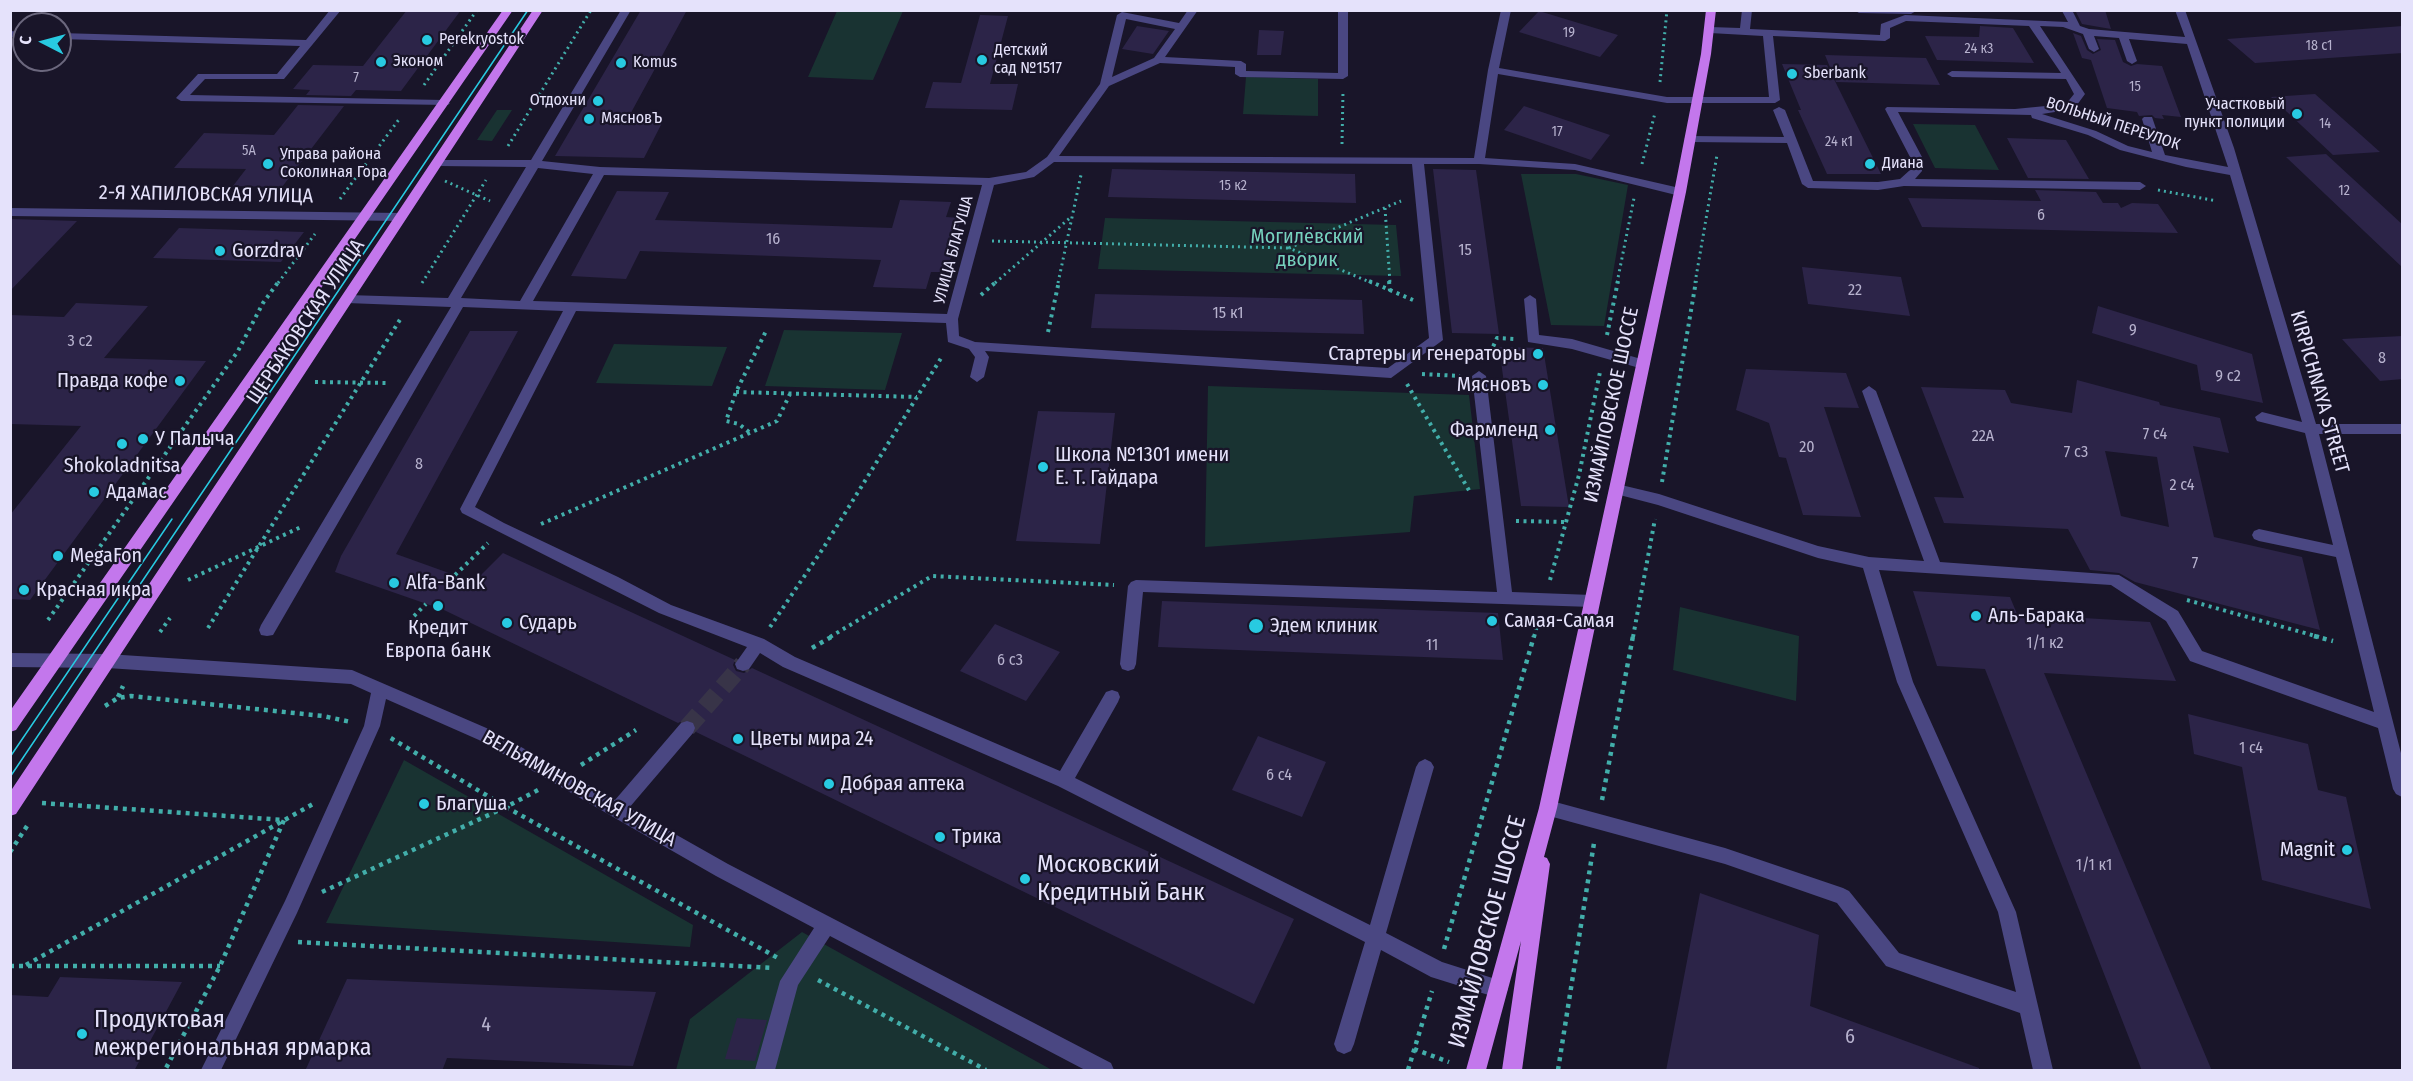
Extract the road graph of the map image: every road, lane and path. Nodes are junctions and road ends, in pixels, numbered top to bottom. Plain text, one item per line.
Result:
1 (336, 10) edge
2 (508, 10) edge
3 (538, 10) edge
4 (626, 10) edge
5 (1193, 10) edge
6 (1343, 10) edge
7 (1506, 10) edge
8 (1667, 10) edge
9 (1711, 10) edge
10 (1747, 10) edge
11 (1858, 10) edge
12 (1951, 10) edge
13 (2180, 10) edge
14 (2067, 11) edge
15 (2033, 24) junction
16 (1182, 27) junction
17 (2076, 28) junction
18 (1710, 30) junction
19 (1745, 32) junction
20 (2088, 32) junction
21 (1767, 34) junction
22 (2123, 35) junction
23 (72, 36) edge
24 (2192, 41) junction
25 (309, 43) junction
26 (2094, 49) dead end
27 (1158, 60) junction
28 (2132, 61) dead end
29 (1493, 70) junction
30 (1952, 75) dead end
31 (1344, 76) junction
32 (2069, 76) junction
33 (1105, 84) junction
34 (1659, 98) junction
35 (1698, 99) junction
36 (444, 103) junction
37 (1779, 110) dead end
38 (2015, 112) junction
39 (2148, 119) dead end
40 (1690, 139) junction
41 (1719, 139) junction
42 (1791, 140) junction
43 (2160, 158) junction
44 (1051, 159) junction
45 (1084, 159) junction
46 (1342, 161) junction
47 (1479, 161) junction
48 (438, 162) junction
49 (1418, 162) junction
50 (534, 164) junction
51 (600, 171) junction
52 (2235, 172) junction
53 (438, 181) dead end
54 (989, 182) junction
55 (1638, 182) junction
56 (1904, 182) junction
57 (2140, 186) joint
58 (1680, 192) junction
59 (1420, 193) junction
60 (2217, 201) dead end
61 (1385, 208) junction
62 (507, 209) junction
63 (10, 212) edge
64 (364, 216) junction
65 (401, 217) junction
66 (1071, 217) junction
67 (316, 232) dead end
68 (973, 241) junction
69 (1044, 241) junction
70 (1066, 242) junction
71 (1289, 248) junction
72 (1390, 291) junction
73 (347, 299) junction
74 (1530, 299) dead end
75 (456, 302) junction
76 (525, 304) junction
77 (572, 307) junction
78 (1433, 308) junction
79 (774, 314) junction
80 (952, 319) junction
81 (953, 339) junction
82 (1533, 339) junction
83 (974, 346) junction
84 (1044, 350) junction
85 (1604, 353) junction
86 (1643, 364) junction
87 (1395, 373) junction
88 (1479, 376) junction
89 (977, 377) dead end
90 (314, 381) dead end
91 (411, 384) junction
92 (1869, 391) dead end
93 (736, 392) junction
94 (790, 394) junction
95 (917, 397) junction
96 (2262, 417) dead end
97 (2311, 429) junction
98 (2403, 429) edge
99 (749, 432) junction
100 (1617, 489) junction
101 (1471, 494) dead end
102 (1659, 500) junction
103 (338, 509) junction
104 (1498, 521) junction
105 (1566, 522) junction
106 (2259, 535) dead end
107 (516, 536) junction
108 (488, 542) dead end
109 (2344, 553) junction
110 (1869, 563) junction
111 (1934, 567) junction
112 (455, 575) dead end
113 (184, 582) dead end
114 (1136, 586) junction
115 (1505, 598) junction
116 (2180, 598) dead end
117 (1544, 600) junction
118 (1592, 601) junction
119 (426, 603) dead end
120 (414, 616) dead end
121 (48, 620) dead end
122 (158, 621) dead end
123 (267, 630) dead end
124 (160, 632) dead end
125 (2333, 640) dead end
126 (758, 644) junction
127 (10, 660) edge
128 (56, 661) junction
129 (107, 661) junction
130 (789, 662) junction
131 (743, 664) tunnel mouth
132 (1128, 664) dead end
133 (123, 686) dead end
134 (380, 688) junction
135 (1112, 697) dead end
136 (118, 698) dead end
137 (2385, 723) junction
138 (10, 725) edge
139 (687, 728) tunnel mouth
140 (636, 730) dead end
141 (1425, 767) dead end
142 (561, 778) junction
143 (1064, 781) junction
144 (344, 786) junction
145 (2403, 789) edge
146 (42, 803) dead end
147 (1548, 807) junction
148 (10, 808) edge
149 (617, 810) junction
150 (284, 820) junction
151 (1598, 821) junction
152 (826, 925) junction
153 (1375, 938) junction
154 (275, 940) junction
155 (26, 965) junction
156 (10, 966) edge
157 (220, 966) junction
158 (798, 969) junction
159 (1438, 970) junction
160 (1498, 989) junction
161 (2028, 1005) junction
162 (1344, 1044) dead end
163 (1414, 1049) junction
164 (1449, 1062) dead end
165 (165, 1071) edge
166 (212, 1071) edge
167 (765, 1071) edge
168 (986, 1071) edge
169 (1104, 1071) edge
170 (1407, 1071) edge
171 (1476, 1071) edge
172 (1512, 1071) edge
173 (1558, 1071) edge
174 (2043, 1071) edge

1 - 25 street
2 - 36 main road, ЩЕРБАКОВСКАЯ УЛИЦА
3 - 48 main road, ЩЕРБАКОВСКАЯ УЛИЦА
4 - 50 street
5 - 16 street, УЛИЦА БЛАГУША
6 - 31 street
7 - 29 street
8 - 34 path
9 - 18 main road, ИЗМАЙЛОВСКОЕ ШОССЕ
10 - 19 street
11 - 12 street
13 - 24 street, KIRPICHNAYA STREET
14 - 17 street
15 - 17 street
15 - 21 street
15 - 32 street
16 - 27 street, УЛИЦА БЛАГУША
16 - 33 street
17 - 20 street
18 - 19 street
18 - 35 main road, ИЗМАЙЛОВСКОЕ ШОССЕ
19 - 21 street
20 - 22 street
20 - 26 street
21 - 35 street
22 - 24 street
22 - 28 street
23 - 25 street
24 - 52 street, KIRPICHNAYA STREET
25 - 36 street
27 - 31 street
27 - 33 street, УЛИЦА БЛАГУША
29 - 34 street
29 - 47 street
30 - 32 street
31 - 46 path
32 - 38 street
33 - 44 street, УЛИЦА БЛАГУША
34 - 35 street
34 - 55 path
35 - 40 main road, ИЗМАЙЛОВСКОЕ ШОССЕ
36 - 64 main road, ЩЕРБАКОВСКАЯ УЛИЦА
37 - 42 street
38 - 43 street, ВОЛЬНЫЙ ПЕРЕУЛОК
38 - 56 street
39 - 43 street
40 - 41 street
40 - 58 main road, ИЗМАЙЛОВСКОЕ ШОССЕ
41 - 42 street
41 - 102 path
42 - 56 street
43 - 52 street, ВОЛЬНЫЙ ПЕРЕУЛОК
44 - 45 street
44 - 54 street, УЛИЦА БЛАГУША
45 - 46 street
45 - 66 path
46 - 49 street
47 - 49 street
47 - 55 street
48 - 50 street
48 - 65 main road, ЩЕРБАКОВСКАЯ УЛИЦА
49 - 59 street
50 - 51 street
50 - 62 street
51 - 54 street
51 - 76 street
52 - 97 street, KIRPICHNAYA STREET
53 - 62 path
54 - 68 street, УЛИЦА БЛАГУША
55 - 58 street
55 - 85 path
56 - 57 street
57 - 60 path
58 - 86 main road, ИЗМАЙЛОВСКОЕ ШОССЕ
59 - 61 path
59 - 78 street
61 - 71 path
61 - 72 path
62 - 75 street
63 - 64 street, 2-Я ХАПИЛОВСКАЯ УЛИЦА
64 - 65 street, 2-Я ХАПИЛОВСКАЯ УЛИЦА
64 - 128 main road, ЩЕРБАКОВСКАЯ УЛИЦА
65 - 73 main road, ЩЕРБАКОВСКАЯ УЛИЦА
66 - 69 path
66 - 70 path
67 - 121 path
68 - 69 path
68 - 80 street, УЛИЦА БЛАГУША
69 - 70 path
69 - 80 path
70 - 71 path
70 - 84 path
71 - 72 path
72 - 78 path
73 - 75 street
73 - 129 main road, ЩЕРБАКОВСКАЯ УЛИЦА
74 - 82 street
75 - 76 street
75 - 91 street
76 - 77 street
77 - 79 street
77 - 107 street
78 - 87 street
79 - 80 street
79 - 93 path
80 - 81 street, УЛИЦА БЛАГУША
81 - 83 street
81 - 95 path
82 - 85 street
82 - 88 path
83 - 84 street
83 - 89 street
84 - 87 street
85 - 86 street
85 - 105 path
86 - 100 main road, ИЗМАЙЛОВСКОЕ ШОССЕ
87 - 88 path
87 - 101 path
88 - 104 street
90 - 91 path
91 - 103 street
92 - 111 street
93 - 94 path
93 - 99 path
94 - 95 path
94 - 99 path
95 - 126 path
96 - 97 street
97 - 98 street
97 - 109 street, KIRPICHNAYA STREET
99 - 107 path
100 - 102 street
100 - 118 main road, ИЗМАЙЛОВСКОЕ ШОССЕ
102 - 110 street
102 - 151 path
103 - 113 path
103 - 123 street
104 - 105 path
104 - 115 street
105 - 117 path
106 - 109 street
107 - 126 street
108 - 112 path
109 - 137 street, KIRPICHNAYA STREET
110 - 111 street
110 - 161 street
111 - 137 street
114 - 115 street
114 - 130 path
114 - 132 street
115 - 117 street
116 - 125 path
117 - 118 street
117 - 159 path
118 - 147 main road, ИЗМАЙЛОВСКОЕ ШОССЕ
119 - 120 path
122 - 124 path
126 - 130 street
126 - 131 street
127 - 128 street, ВЕЛЬЯМИНОВСКАЯ УЛИЦА
128 - 129 street, ВЕЛЬЯМИНОВСКАЯ УЛИЦА
128 - 138 main road, ЩЕРБАКОВСКАЯ УЛИЦА
129 - 134 street, ВЕЛЬЯМИНОВСКАЯ УЛИЦА
129 - 148 main road, ЩЕРБАКОВСКАЯ УЛИЦА
130 - 143 street
133 - 136 path
134 - 142 street, ВЕЛЬЯМИНОВСКАЯ УЛИЦА
134 - 144 street
135 - 143 street
137 - 145 street, KIRPICHNAYA STREET
139 - 149 street
140 - 142 path
141 - 153 street
142 - 149 street, ВЕЛЬЯМИНОВСКАЯ УЛИЦА
142 - 158 path
143 - 153 street
144 - 150 path
144 - 154 street
146 - 150 path
147 - 151 street
147 - 160 main road, ИЗМАЙЛОВСКОЕ ШОССЕ
147 - 172 main road, ИЗМАЙЛОВСКОЕ ШОССЕ
149 - 152 street, ВЕЛЬЯМИНОВСКАЯ УЛИЦА
150 - 155 path
150 - 157 path
151 - 161 street
151 - 173 path
152 - 158 street
152 - 169 street, ВЕЛЬЯМИНОВСКАЯ УЛИЦА
153 - 159 street
153 - 162 street
154 - 158 path
154 - 166 street
155 - 156 path
155 - 157 path
157 - 165 path
158 - 167 street
158 - 168 path
159 - 160 street
159 - 163 path
160 - 171 main road, ИЗМАЙЛОВСКОЕ ШОССЕ
161 - 174 street
163 - 164 path
163 - 170 path

